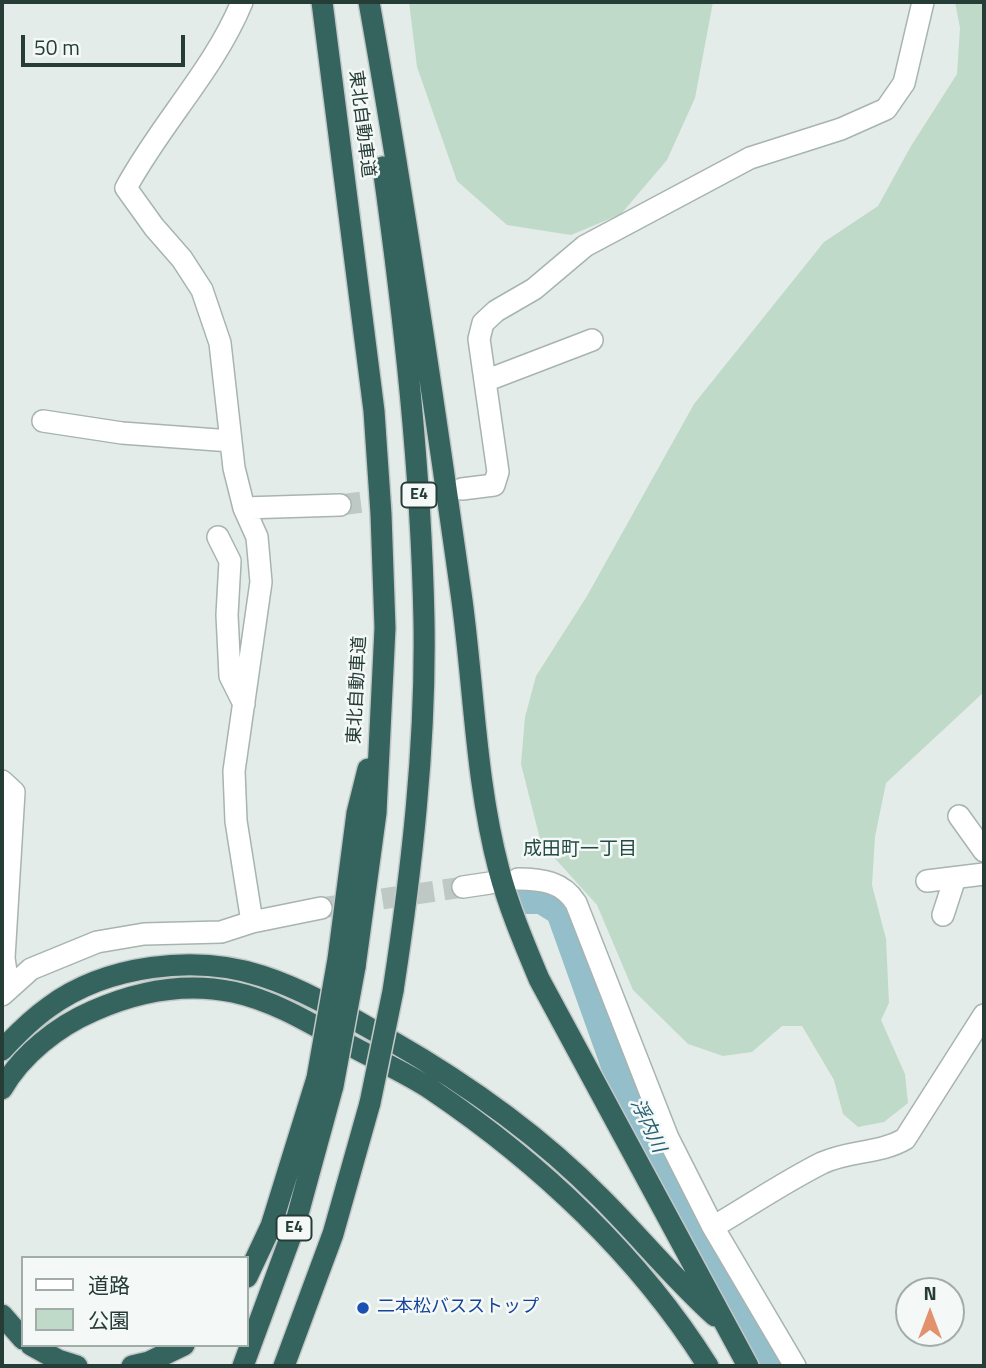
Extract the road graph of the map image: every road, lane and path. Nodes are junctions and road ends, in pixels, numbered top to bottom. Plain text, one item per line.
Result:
1 (242, 2) edge
2 (322, 2) edge
3 (362, 2) edge
4 (369, 2) edge
5 (923, 2) edge
6 (592, 340) dead end
7 (485, 381) junction
8 (43, 421) dead end
9 (231, 441) junction
10 (462, 489) tunnel mouth
11 (340, 505) tunnel mouth
12 (244, 508) junction
13 (218, 537) dead end
14 (244, 704) junction
15 (2, 781) edge
16 (959, 816) dead end
17 (984, 851) edge
18 (984, 874) edge
19 (955, 878) junction
20 (518, 879) dead end
21 (927, 881) dead end
22 (490, 883) dead end
23 (463, 887) tunnel mouth
24 (321, 908) tunnel mouth
25 (943, 915) dead end
26 (252, 922) junction
27 (8, 988) edge
28 (984, 1015) edge
29 (2, 1050) edge
30 (325, 1082) junction
31 (2, 1089) edge
32 (713, 1227) junction
33 (248, 1275) edge
34 (2, 1315) edge
35 (723, 1323) junction
36 (21, 1337) edge
37 (35, 1347) edge
38 (180, 1347) edge
39 (77, 1366) edge
40 (131, 1366) edge
41 (243, 1366) edge
42 (284, 1366) edge
43 (708, 1366) edge
44 (748, 1366) edge
45 (795, 1366) edge

1 - 9 street
2 - 30 highway, 東北自動車道 / E4, bridge
3 - 42 highway, 東北自動車道 / E4, bridge
4 - 35 highway
5 - 7 street
6 - 7 street
7 - 10 street
8 - 9 street
9 - 12 street
11 - 12 street
12 - 14 street
13 - 14 street
14 - 26 street
15 - 27 street
16 - 17 street
18 - 19 street
19 - 21 street
19 - 25 street
20 - 32 street
22 - 23 street
24 - 26 street
26 - 27 street
28 - 32 street
29 - 35 highway
30 - 33 highway
30 - 41 highway, 東北自動車道 / E4
31 - 43 highway
32 - 45 street
34 - 36 highway
35 - 44 highway
37 - 39 highway
38 - 40 highway

